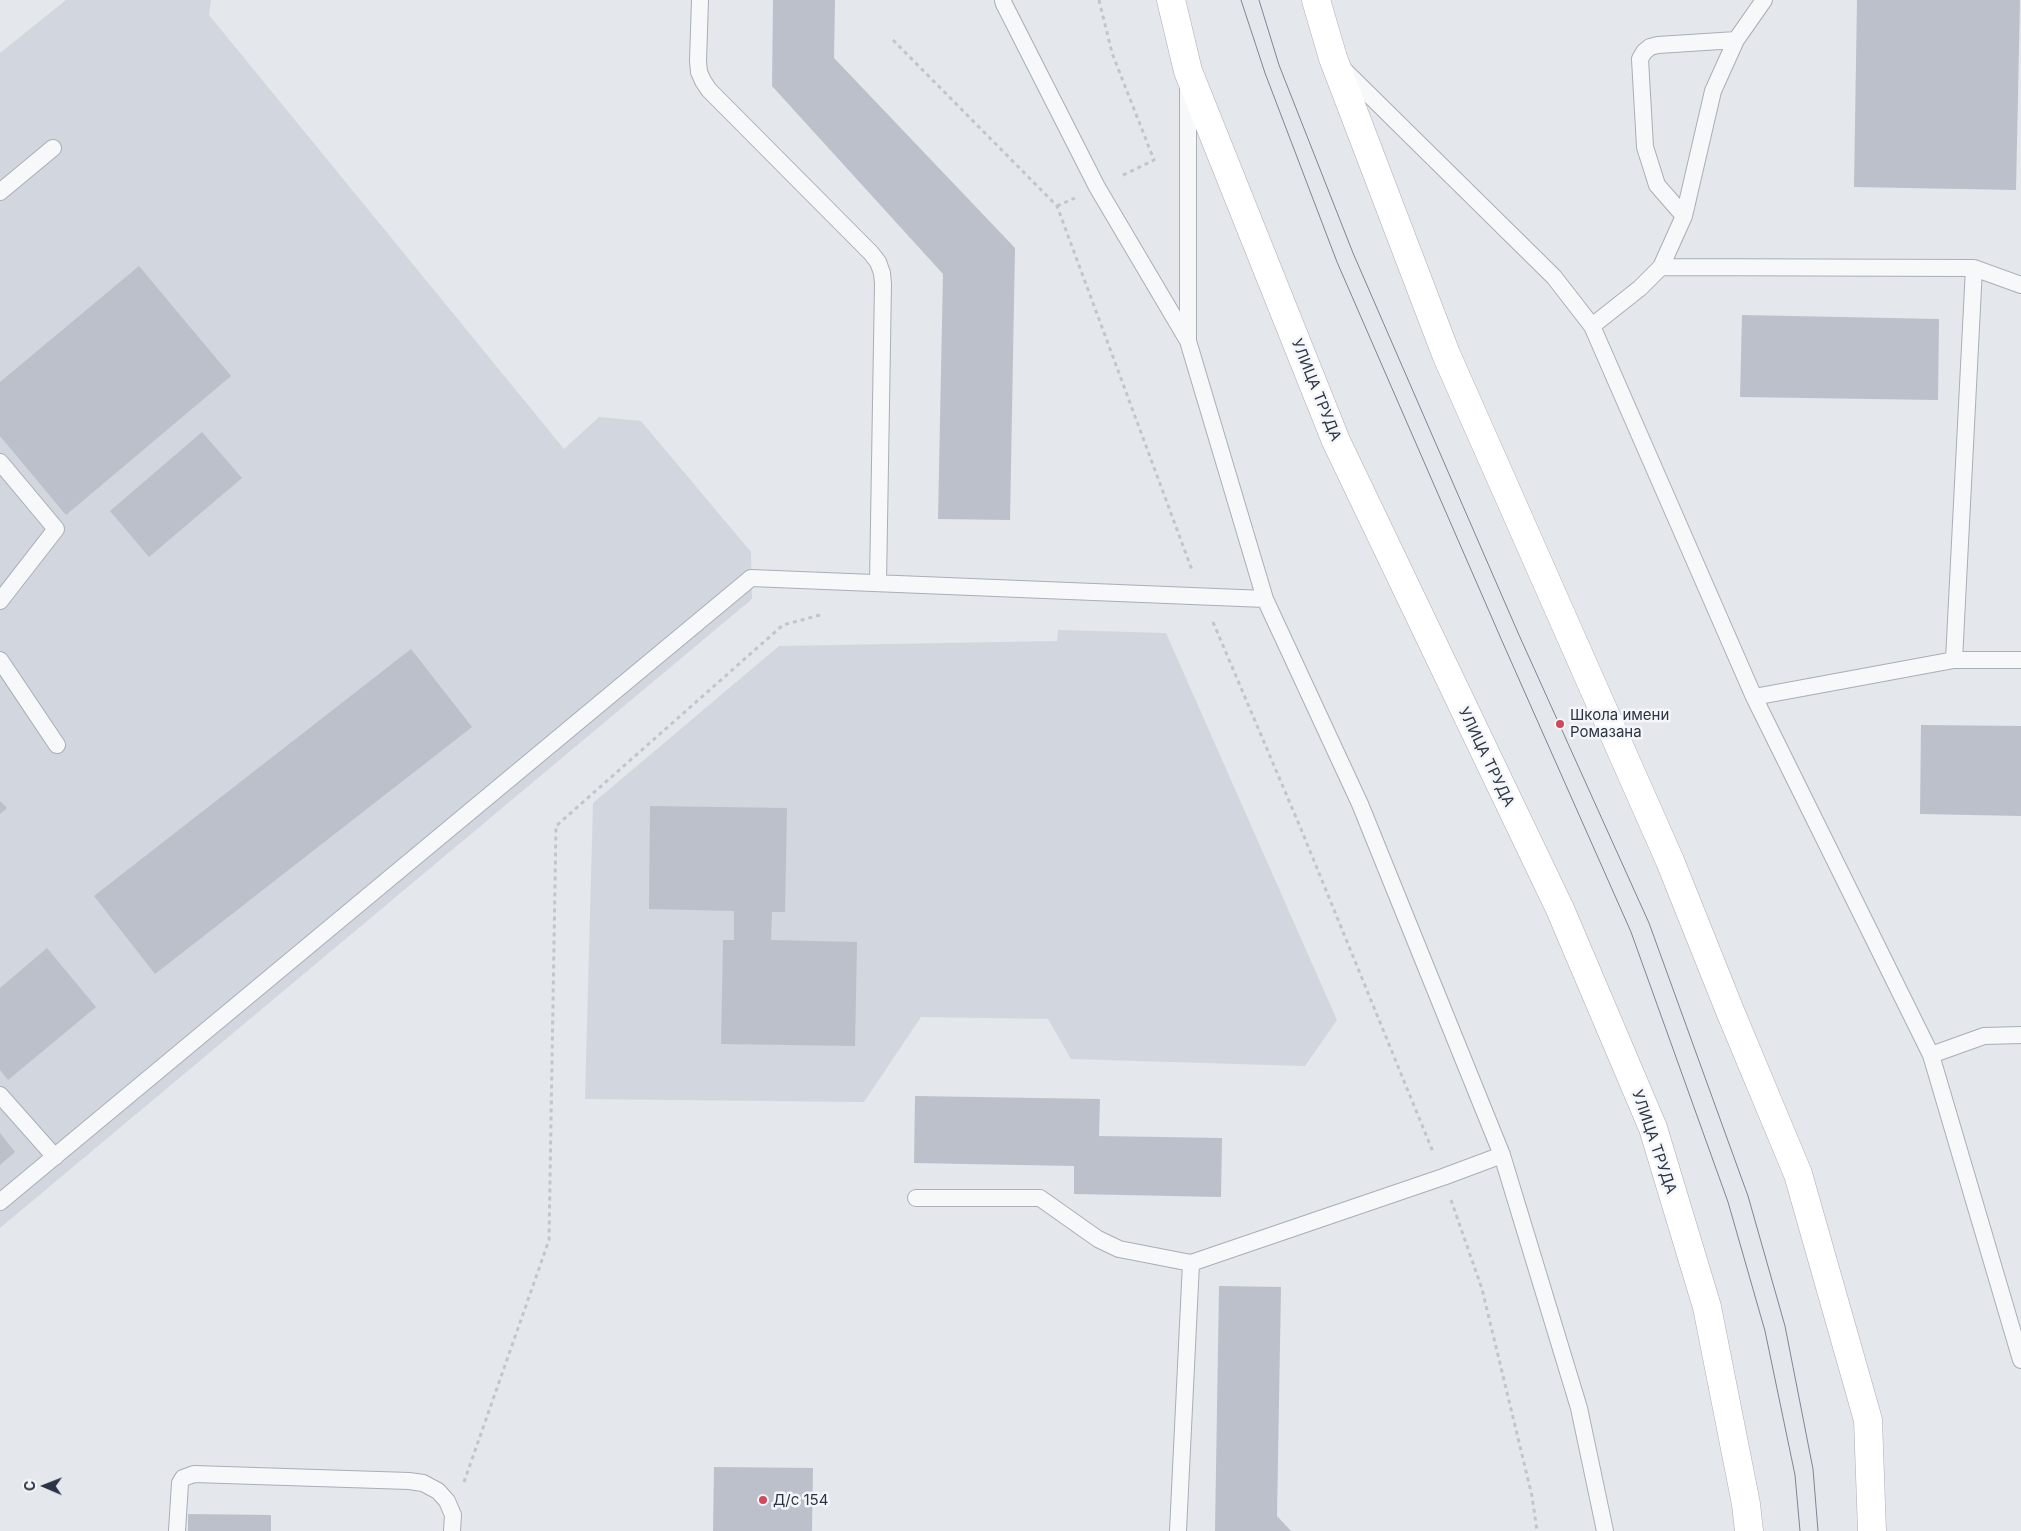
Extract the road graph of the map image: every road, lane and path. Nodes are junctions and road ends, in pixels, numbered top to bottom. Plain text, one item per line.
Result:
1 (700, 0) edge
2 (1004, 0) edge
3 (1099, 0) edge
4 (1171, 0) edge
5 (1316, 0) edge
6 (1764, 0) edge
7 (893, 40) dead end
8 (1736, 40) junction
9 (1333, 58) junction
10 (1188, 71) junction
11 (53, 148) dead end
12 (1097, 187) junction
13 (0, 192) edge
14 (1057, 206) junction
15 (1684, 216) junction
16 (1661, 267) junction
17 (1974, 268) junction
18 (2021, 285) edge
19 (1592, 326) junction
20 (1188, 341) junction
21 (0, 462) edge
22 (878, 583) junction
23 (1202, 597) junction
24 (1265, 599) junction
25 (0, 602) edge
26 (820, 615) dead end
27 (0, 660) edge
28 (1954, 660) junction
29 (2021, 660) edge
30 (1754, 697) junction
31 (57, 745) dead end
32 (2021, 1035) edge
33 (1931, 1055) junction
34 (0, 1096) edge
35 (1502, 1155) junction
36 (55, 1157) junction
37 (1443, 1177) junction
38 (916, 1198) dead end
39 (0, 1202) edge
40 (1191, 1263) junction
41 (2021, 1360) edge
42 (453, 1523) edge
43 (177, 1531) edge
44 (1178, 1531) edge
45 (1537, 1531) edge
46 (1606, 1531) edge
47 (1749, 1531) edge
48 (1872, 1531) edge

1 - 22 lane
2 - 12 lane
3 - 12 path
4 - 10 main road, УЛИЦА ТРУДА
5 - 9 main road
6 - 8 lane
7 - 14 path
8 - 15 lane
8 - 15 lane
9 - 19 lane
9 - 48 main road
10 - 20 lane
10 - 47 main road, УЛИЦА ТРУДА
11 - 13 lane
12 - 14 path
12 - 20 lane
14 - 23 path
15 - 16 lane
16 - 17 lane
16 - 19 lane
17 - 18 lane
17 - 28 lane
19 - 30 lane
20 - 24 lane
21 - 25 lane
22 - 23 lane
22 - 36 lane
23 - 24 lane
23 - 37 path
24 - 35 lane
26 - 42 path
27 - 31 lane
28 - 29 lane
28 - 30 lane
30 - 33 lane
32 - 33 lane
33 - 41 lane
34 - 36 lane
35 - 37 lane
35 - 46 lane
36 - 39 lane
37 - 40 lane
37 - 45 path
38 - 40 lane
40 - 44 lane
42 - 43 lane

